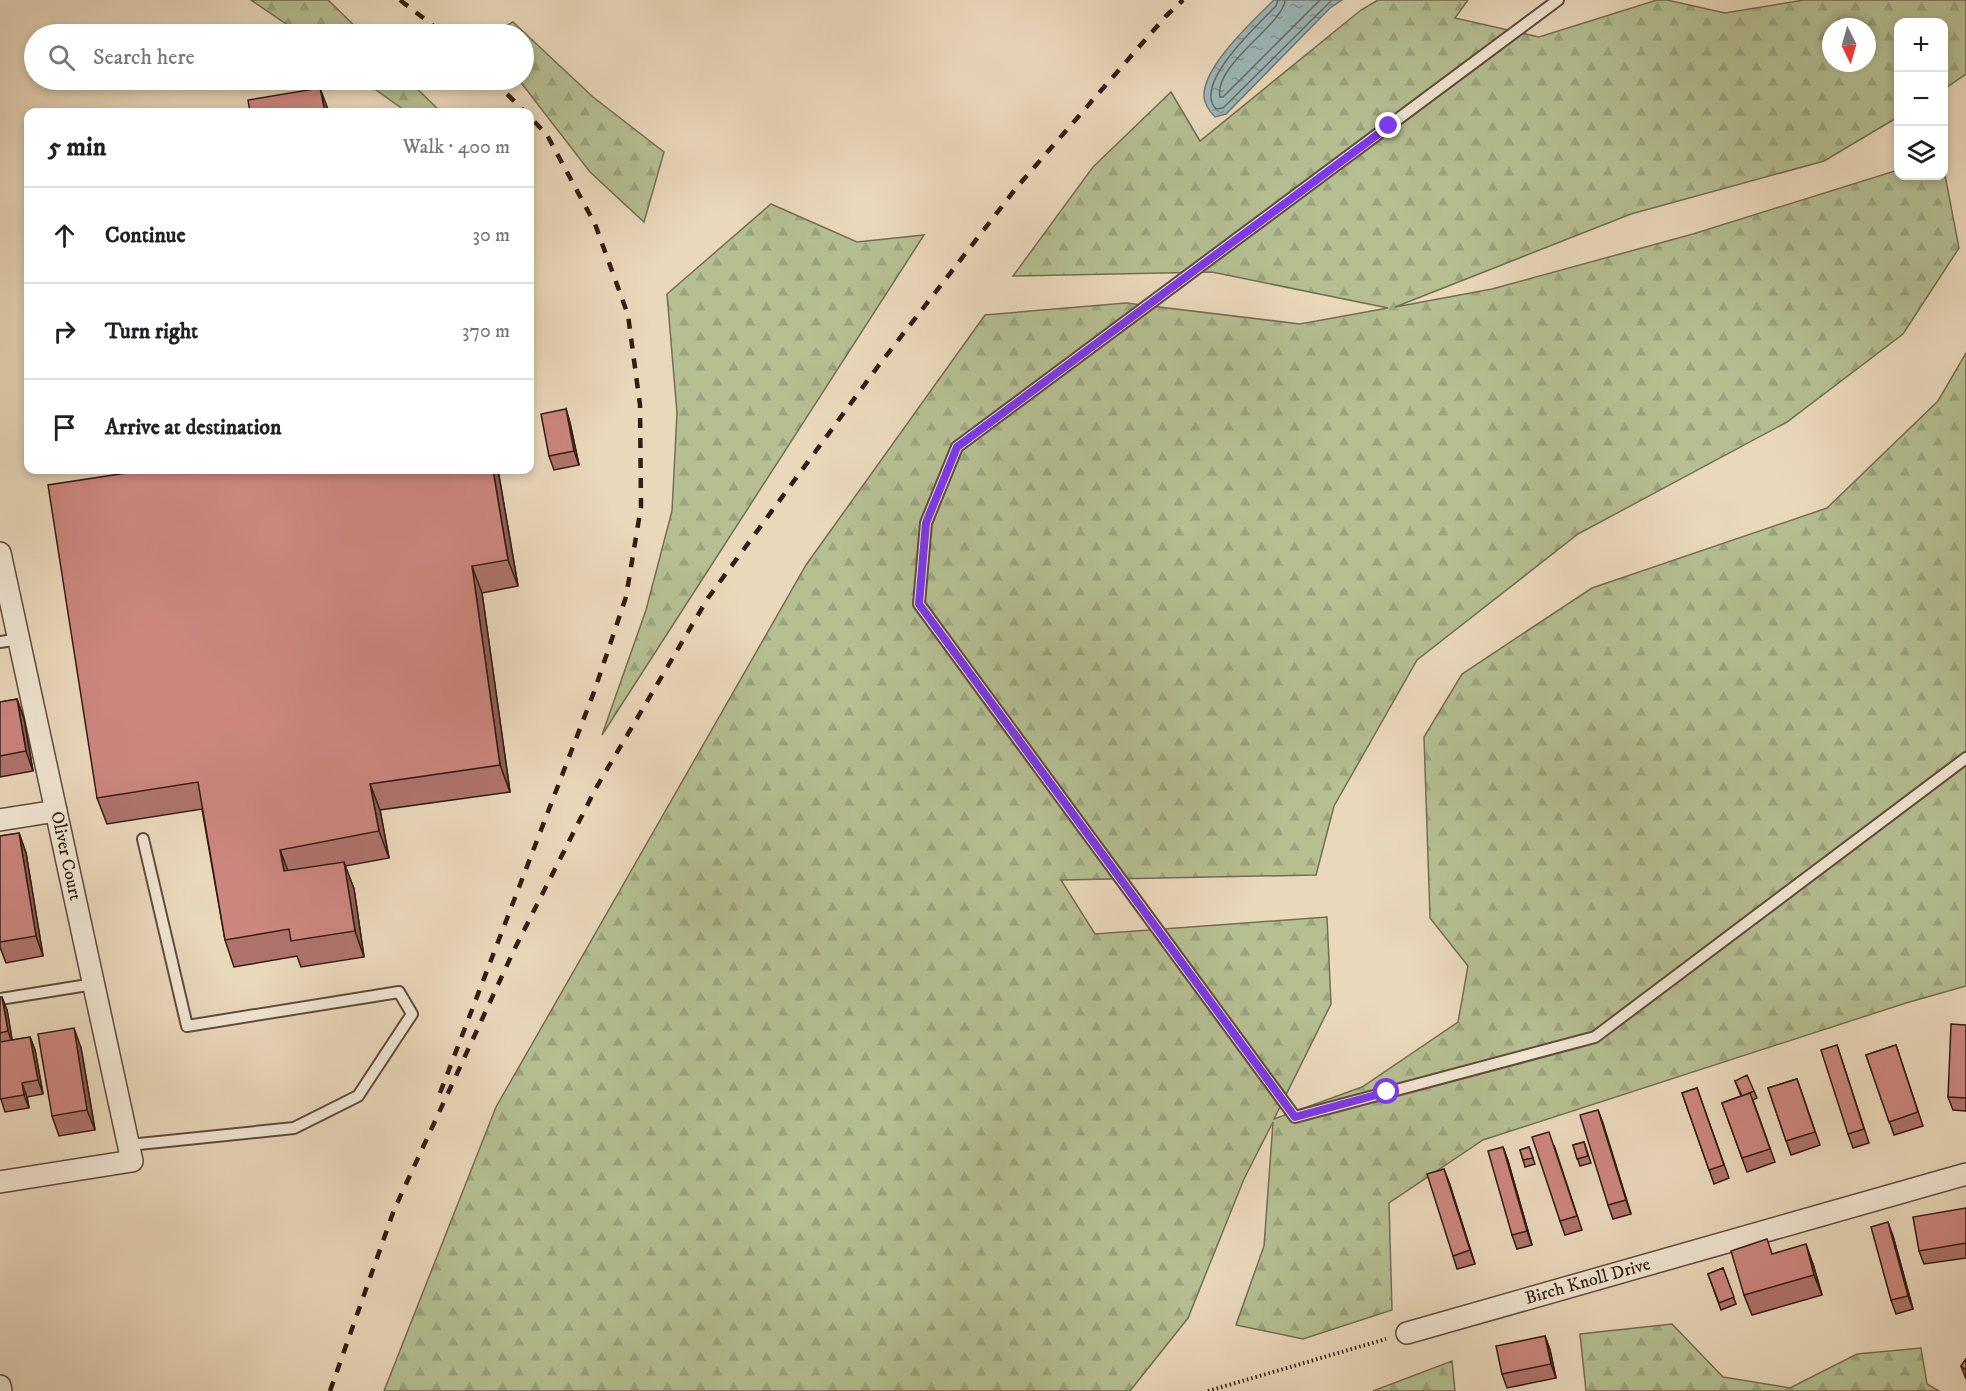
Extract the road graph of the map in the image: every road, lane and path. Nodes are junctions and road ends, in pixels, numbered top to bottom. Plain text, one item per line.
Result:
1 (1558, 0) edge
2 (0, 553) edge
3 (9, 640) edge
4 (1966, 758) edge
5 (56, 811) junction
6 (0, 820) edge
7 (143, 838) dead end
8 (94, 984) junction
9 (0, 999) edge
10 (130, 1153) junction
11 (1966, 1174) edge
12 (0, 1182) edge
13 (1407, 1333) joint
14 (0, 1386) edge
15 (1, 1391) edge
16 (1208, 1391) edge

1 - 4 lane
2 - 3 street, Oliver Court
3 - 5 street, Oliver Court
5 - 6 street
5 - 8 street, Oliver Court
7 - 10 lane
8 - 9 lane
8 - 10 street, Oliver Court
10 - 12 street
11 - 13 street, Birch Knoll Drive
13 - 16 path
14 - 15 street

